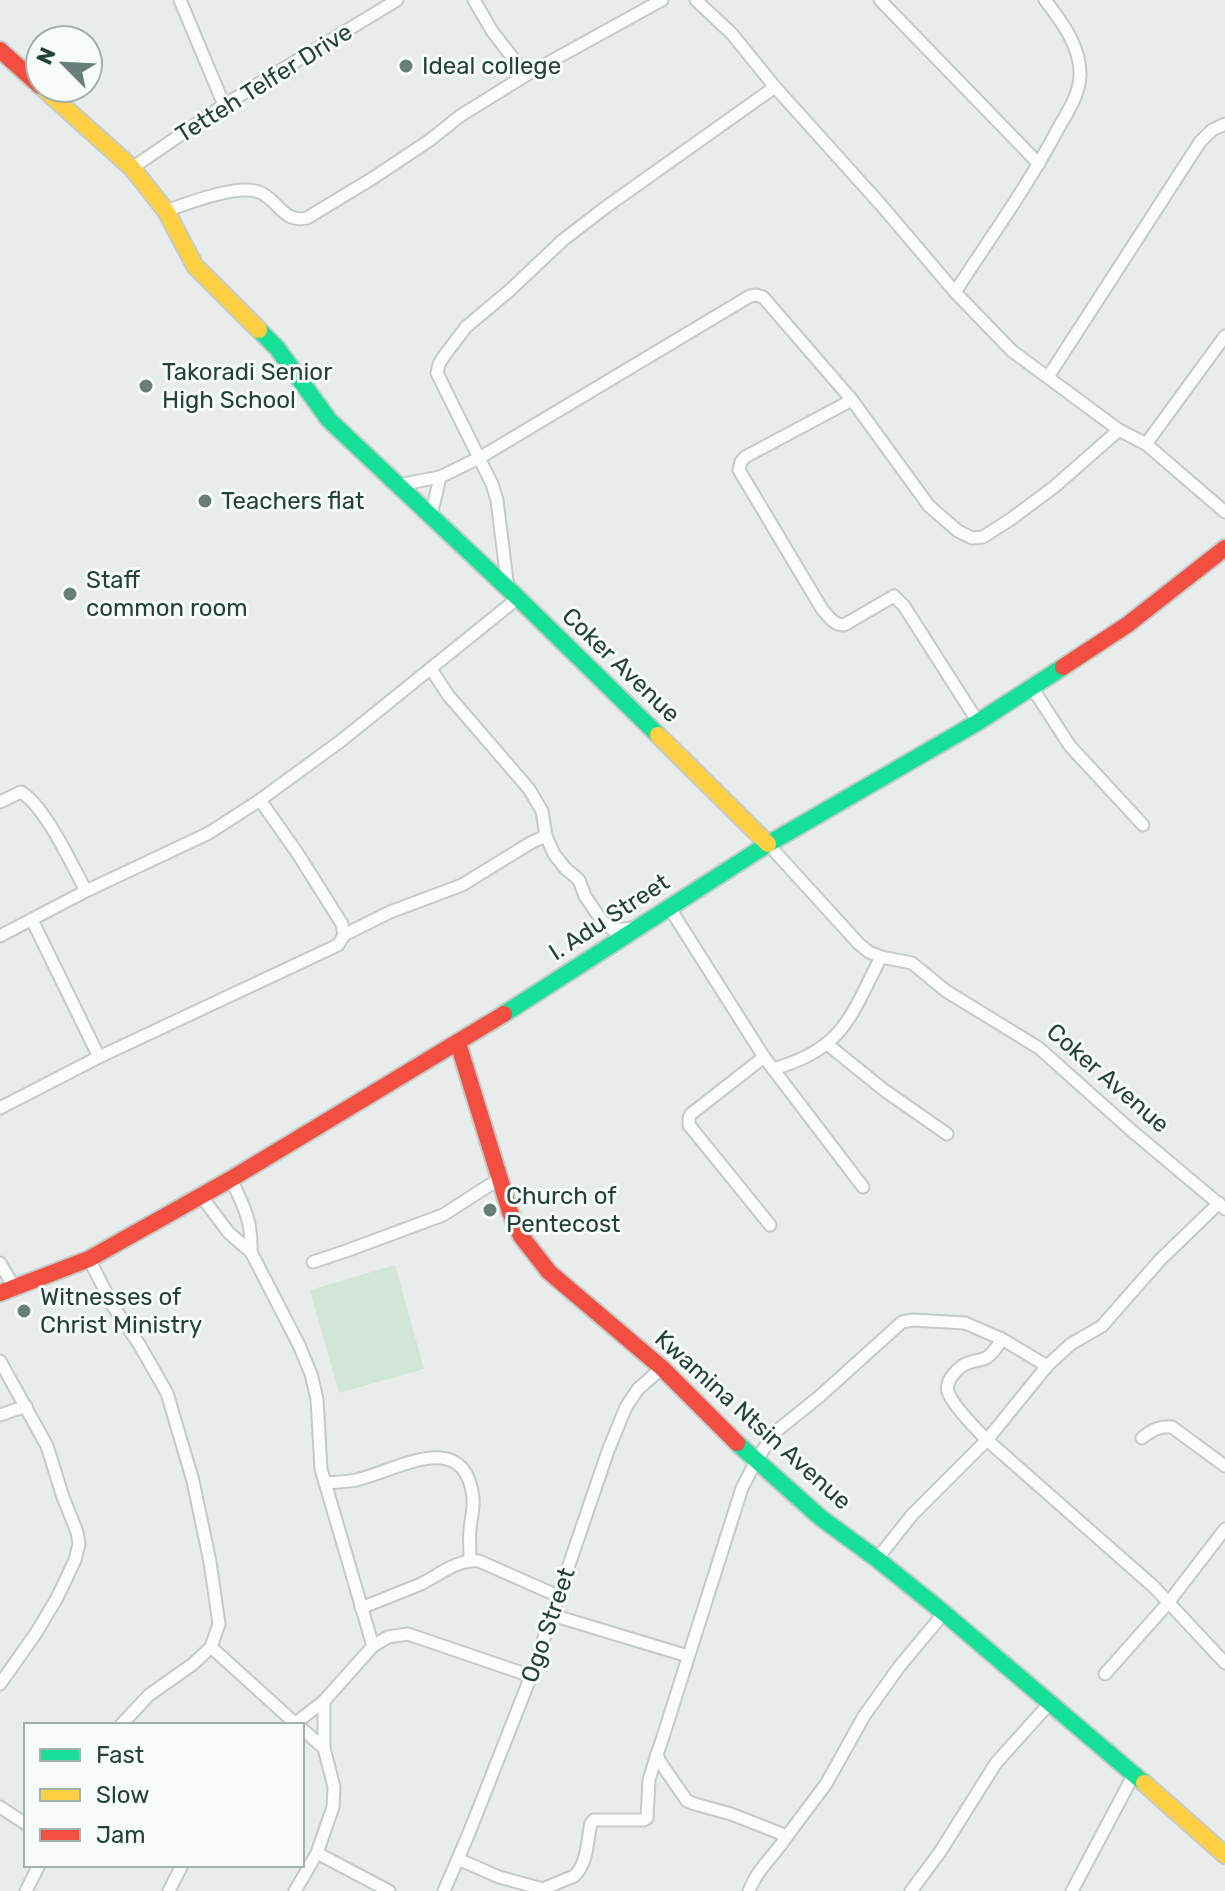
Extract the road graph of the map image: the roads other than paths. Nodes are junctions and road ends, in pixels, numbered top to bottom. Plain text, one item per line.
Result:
1 (180, 0) edge
2 (397, 0) edge
3 (474, 0) edge
4 (662, 0) edge
5 (696, 0) edge
6 (880, 0) edge
7 (1045, 0) edge
8 (0, 50) edge
9 (24, 72) edge
10 (526, 75) junction
11 (775, 87) junction
12 (60, 104) edge
13 (224, 105) junction
14 (1225, 124) edge
15 (1039, 164) junction
16 (132, 168) junction
17 (166, 211) junction
18 (955, 292) junction
19 (1225, 336) edge
20 (1048, 377) junction
21 (852, 400) junction
22 (1119, 430) junction
23 (1146, 444) junction
24 (481, 457) junction
25 (440, 477) junction
26 (398, 485) junction
27 (1225, 512) edge
28 (431, 516) junction
29 (1225, 548) edge
30 (513, 594) junction
31 (431, 669) junction
32 (1031, 686) junction
33 (978, 722) junction
34 (260, 800) junction
35 (0, 802) edge
36 (1143, 825) dead end
37 (546, 836) junction
38 (768, 844) junction
39 (86, 891) junction
40 (669, 907) junction
41 (32, 920) junction
42 (636, 928) junction
43 (344, 935) junction
44 (0, 936) edge
45 (881, 957) junction
46 (458, 1043) junction
47 (827, 1044) junction
48 (99, 1057) junction
49 (764, 1057) junction
50 (773, 1069) junction
51 (0, 1108) edge
52 (947, 1134) dead end
53 (231, 1179) junction
54 (499, 1179) junction
55 (863, 1187) dead end
56 (201, 1196) junction
57 (1222, 1206) edge
58 (770, 1225) dead end
59 (251, 1252) junction
60 (89, 1259) junction
61 (313, 1262) dead end
62 (0, 1263) edge
63 (7, 1290) edge
64 (1002, 1339) junction
65 (0, 1361) edge
66 (1047, 1366) junction
67 (662, 1368) junction
68 (26, 1406) junction
69 (0, 1415) edge
70 (1142, 1438) dead end
71 (987, 1440) junction
72 (756, 1461) junction
73 (1225, 1466) edge
74 (325, 1483) junction
75 (1225, 1529) edge
76 (877, 1559) junction
77 (470, 1560) junction
78 (558, 1596) junction
79 (1168, 1603) junction
80 (361, 1608) junction
81 (944, 1613) junction
82 (552, 1615) junction
83 (373, 1646) junction
84 (211, 1647) junction
85 (688, 1656) junction
86 (1225, 1663) edge
87 (1105, 1674) dead end
88 (531, 1676) junction
89 (0, 1684) edge
90 (324, 1701) junction
91 (1050, 1703) junction
92 (123, 1723) edge
93 (294, 1723) edge
94 (300, 1723) edge
95 (304, 1732) edge
96 (324, 1748) junction
97 (657, 1754) junction
98 (1134, 1774) junction
99 (0, 1807) edge
100 (24, 1823) edge
101 (787, 1836) junction
102 (317, 1853) junction
103 (1225, 1855) edge
104 (458, 1859) junction
105 (38, 1867) edge
106 (181, 1867) edge
107 (26, 1891) edge
108 (169, 1891) edge
109 (295, 1891) edge
110 (389, 1891) edge
111 (444, 1891) edge
112 (749, 1891) edge
113 (911, 1891) edge
114 (1072, 1891) edge

1 - 13 street
2 - 13 street, Tetteh Telfer Drive
3 - 10 street
4 - 10 street
5 - 11 street
6 - 15 street
7 - 15 street
8 - 9 street, Coker Avenue
10 - 17 street
11 - 18 street
11 - 24 street
12 - 16 street, Coker Avenue
13 - 16 street, Tetteh Telfer Drive
14 - 20 street
15 - 18 street
16 - 17 street, Coker Avenue
17 - 26 street, Coker Avenue
18 - 20 street
19 - 23 street
20 - 22 street
21 - 22 street
21 - 24 street
21 - 33 street
22 - 23 street
23 - 27 street
24 - 25 street
24 - 30 street
25 - 26 street
25 - 28 street
26 - 28 street, Coker Avenue
28 - 30 street, Coker Avenue
29 - 32 street, I. Adu Street
30 - 31 street
30 - 38 street, Coker Avenue
31 - 34 street
31 - 37 street
32 - 33 street, I. Adu Street
32 - 36 street
33 - 38 street, I. Adu Street
34 - 39 street
34 - 43 street
35 - 39 street
37 - 42 street
37 - 43 street
38 - 40 street, I. Adu Street
38 - 45 street, Coker Avenue
39 - 41 street
40 - 42 street, I. Adu Street
40 - 49 street
41 - 44 street
41 - 48 street
42 - 46 street, I. Adu Street
43 - 48 street
45 - 47 street
45 - 57 street, Coker Avenue
46 - 53 street, I. Adu Street
46 - 54 street, Kwamina Ntsin Avenue
47 - 50 street
47 - 52 street
48 - 51 street
49 - 50 street
49 - 58 street
50 - 55 street
53 - 56 street, I. Adu Street
53 - 59 street
54 - 61 street
54 - 67 street, Kwamina Ntsin Avenue
56 - 59 street
56 - 60 street, I. Adu Street
57 - 66 street
59 - 74 street
60 - 63 street, I. Adu Street
60 - 84 street
62 - 63 street
64 - 66 street
64 - 71 street
64 - 72 street
65 - 68 street
66 - 71 street
67 - 72 street, Kwamina Ntsin Avenue
67 - 78 street, Ogo Street
68 - 69 street
68 - 89 street
70 - 73 street
71 - 76 street
71 - 79 street
72 - 76 street, Kwamina Ntsin Avenue
72 - 85 street
74 - 77 street
74 - 80 street
75 - 79 street
76 - 81 street, Kwamina Ntsin Avenue
77 - 78 street
77 - 80 street
78 - 82 street, Ogo Street
79 - 86 street
79 - 87 street
80 - 83 street
81 - 91 street, Kwamina Ntsin Avenue
81 - 101 street
82 - 85 street
82 - 88 street, Ogo Street
83 - 88 street
83 - 90 street
84 - 92 street
84 - 93 street
85 - 97 street
88 - 104 street, Ogo Street
90 - 94 street
90 - 96 street
91 - 98 street, Kwamina Ntsin Avenue
91 - 113 street
95 - 96 street
96 - 102 street
97 - 101 street
97 - 104 street
98 - 103 street, Kwamina Ntsin Avenue
98 - 114 street
99 - 100 street
101 - 112 street
102 - 109 street
102 - 110 street
104 - 111 street, Ogo Street
105 - 107 street
106 - 108 street

